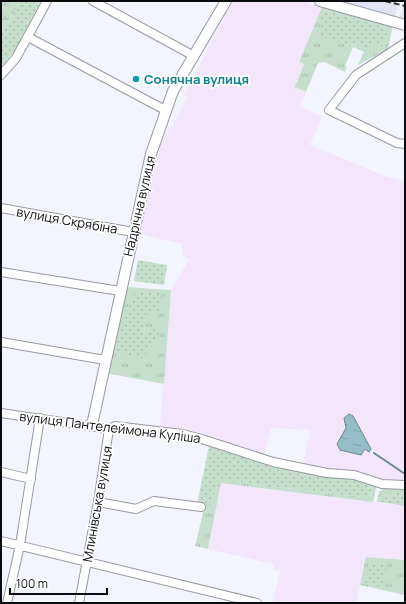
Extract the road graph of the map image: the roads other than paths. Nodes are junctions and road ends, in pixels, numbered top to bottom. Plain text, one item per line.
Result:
1 (47, 1) edge
2 (93, 1) edge
3 (226, 1) edge
4 (320, 1) edge
5 (405, 25) edge
6 (28, 37) junction
7 (405, 43) edge
8 (194, 56) junction
9 (1, 75) edge
10 (165, 110) junction
11 (405, 144) edge
12 (1, 208) edge
13 (133, 232) junction
14 (1, 272) edge
15 (120, 291) junction
16 (1, 342) edge
17 (105, 360) junction
18 (1, 413) edge
19 (40, 418) junction
20 (92, 425) junction
21 (110, 429) junction
22 (1, 472) edge
23 (31, 479) junction
24 (405, 485) edge
25 (98, 502) junction
26 (201, 507) dead end
27 (1, 540) edge
28 (20, 545) junction
29 (87, 560) junction
30 (7, 603) edge
31 (79, 603) edge
32 (257, 603) edge

1 - 6 street
2 - 8 street
3 - 8 street, Надрічна вулиця
4 - 5 street
6 - 9 street
6 - 10 street
7 - 11 street
8 - 10 street, Надрічна вулиця
10 - 13 street, Надрічна вулиця
12 - 13 street, вулиця Скрябіна
13 - 15 street, Надрічна вулиця
14 - 15 street
15 - 17 street, Надрічна вулиця
16 - 17 street
17 - 20 street, Надрічна вулиця
18 - 19 street, вулиця Пантелеймона Куліша
19 - 20 street, вулиця Пантелеймона Куліша
19 - 23 street
20 - 21 street, вулиця Пантелеймона Куліша
21 - 24 street, вулиця Пантелеймона Куліша
21 - 25 street, Млинівська вулиця
22 - 23 street
23 - 28 street
25 - 26 street
25 - 29 street, Млинівська вулиця
27 - 28 street
28 - 29 street
28 - 30 street
29 - 31 street, Млинівська вулиця
29 - 32 street

